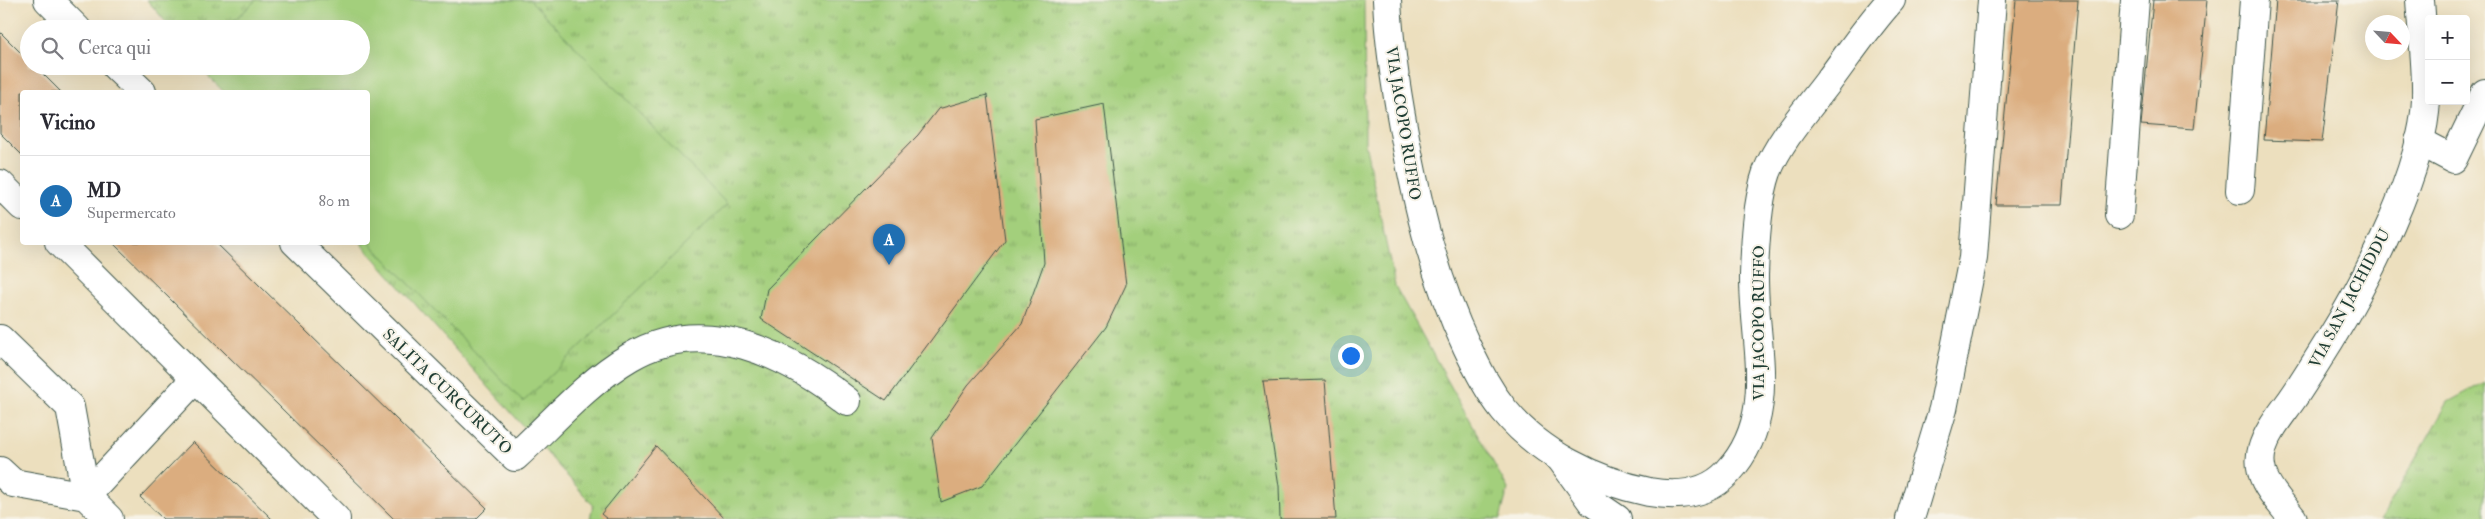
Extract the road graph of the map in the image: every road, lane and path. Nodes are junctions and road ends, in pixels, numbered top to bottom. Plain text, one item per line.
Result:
1 (48, 0) edge
2 (1387, 0) edge
3 (1891, 0) edge
4 (1992, 0) edge
5 (2135, 0) edge
6 (2254, 0) edge
7 (2420, 0) edge
8 (68, 20) edge
9 (124, 75) edge
10 (140, 90) edge
11 (2485, 93) edge
12 (2418, 141) junction
13 (0, 184) edge
14 (2240, 190) dead end
15 (20, 204) edge
16 (2119, 215) dead end
17 (62, 245) edge
18 (298, 245) edge
19 (0, 339) edge
20 (195, 379) junction
21 (847, 401) dead end
22 (1560, 458) junction
23 (0, 471) edge
24 (86, 496) junction
25 (109, 519) edge
26 (336, 519) edge
27 (1617, 519) edge
28 (1910, 519) edge
29 (2293, 519) edge

1 - 8 street
2 - 22 street, VIA JACOPO RUFFO
3 - 22 street, VIA JACOPO RUFFO
4 - 28 street
5 - 16 street
6 - 14 street
7 - 12 street, VIA SAN JACHIDDU
9 - 10 street
11 - 12 street
12 - 29 street, VIA SAN JACHIDDU
13 - 15 street
17 - 20 street
18 - 21 street, SALITA CURCURUTO
19 - 24 street
20 - 24 street
20 - 26 street
22 - 27 street
23 - 24 street
24 - 25 street

